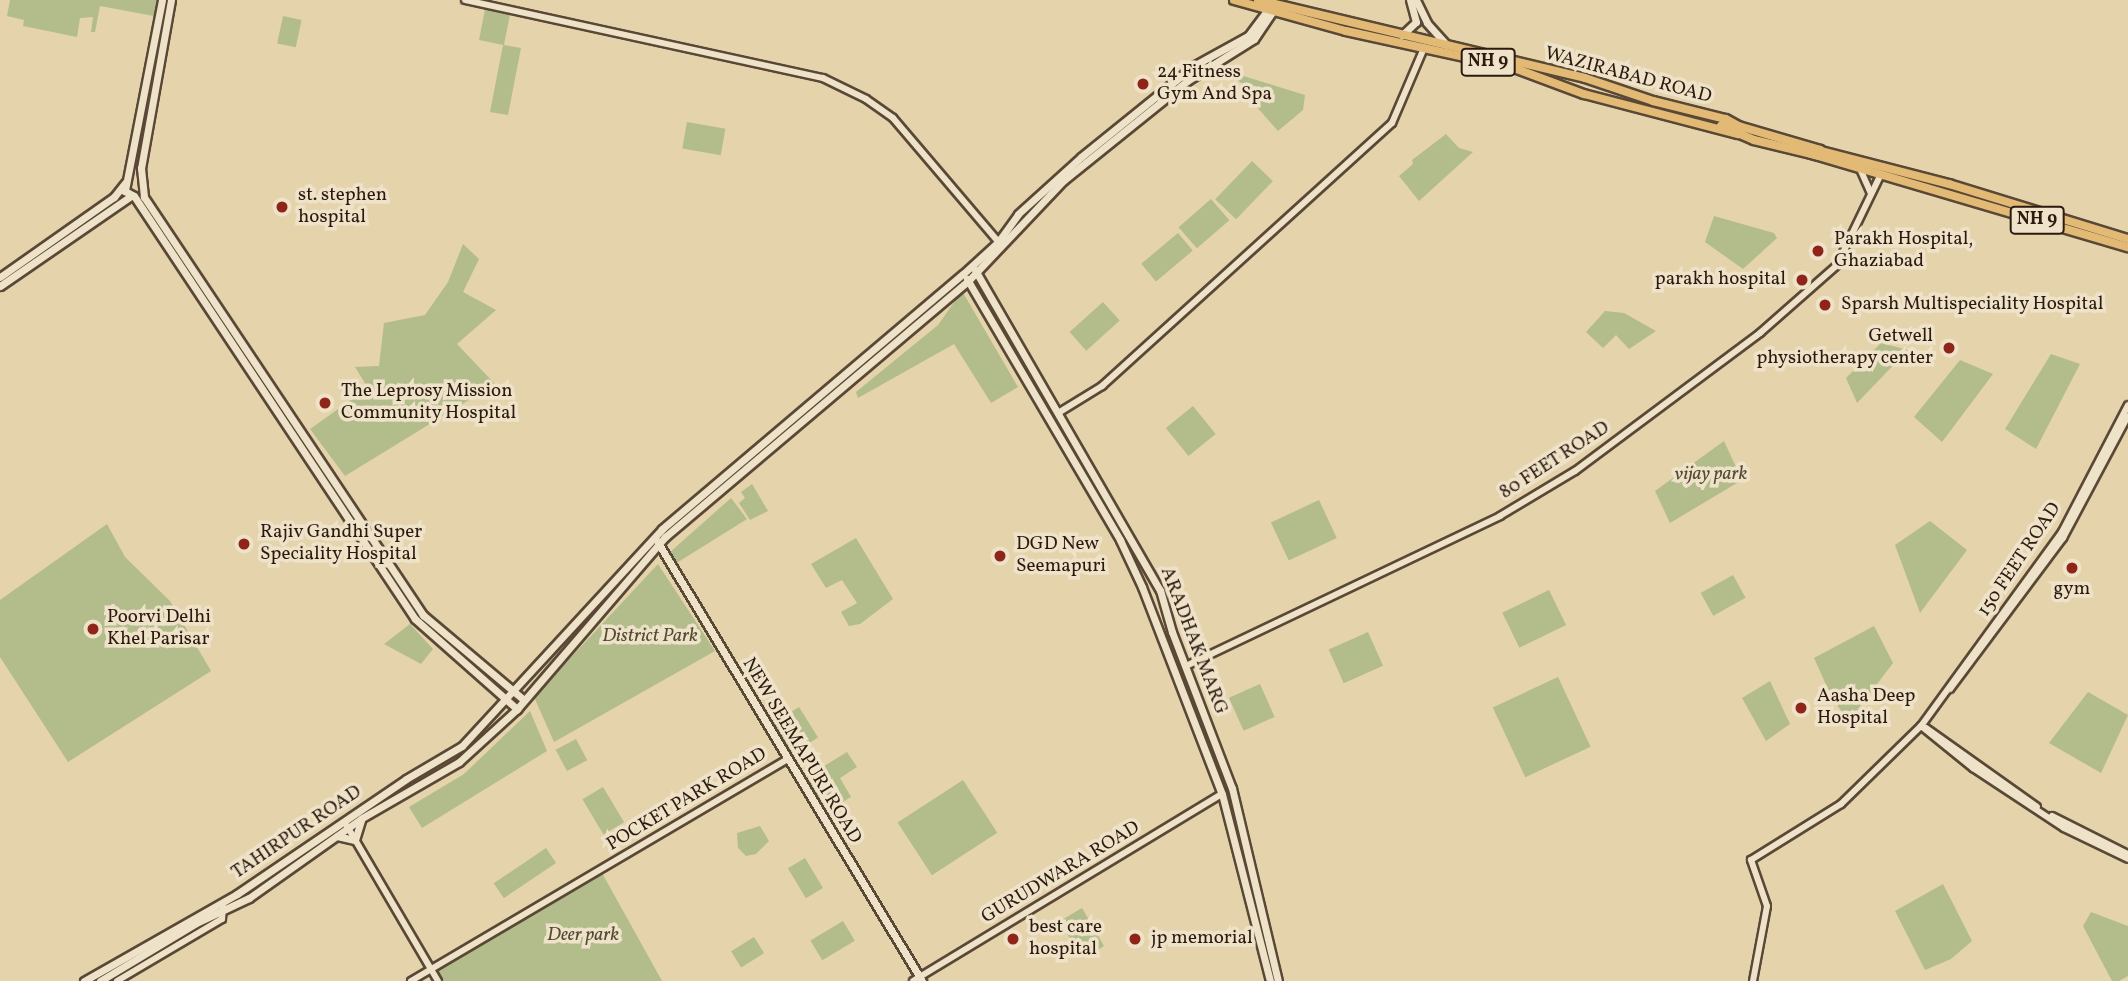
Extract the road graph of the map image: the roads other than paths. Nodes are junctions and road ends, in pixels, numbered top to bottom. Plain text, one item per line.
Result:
1 (162, 0) edge
2 (171, 0) edge
3 (465, 0) edge
4 (1234, 0) edge
5 (1258, 0) edge
6 (1410, 0) edge
7 (1416, 0) edge
8 (1270, 10) junction
9 (1402, 35) junction
10 (1449, 46) junction
11 (1424, 48) junction
12 (1573, 76) junction
13 (1563, 85) junction
14 (1740, 131) junction
15 (1807, 150) junction
16 (1861, 171) junction
17 (1880, 176) junction
18 (127, 180) junction
19 (141, 184) junction
20 (1871, 193) junction
21 (133, 196) junction
22 (2128, 239) edge
23 (1000, 244) junction
24 (2128, 247) edge
25 (975, 270) junction
26 (0, 277) edge
27 (966, 278) junction
28 (0, 286) edge
29 (2128, 405) edge
30 (1058, 413) junction
31 (2128, 416) edge
32 (1132, 539) junction
33 (655, 543) junction
34 (1122, 544) junction
35 (1186, 666) junction
36 (530, 677) junction
37 (503, 682) junction
38 (1948, 691) junction
39 (515, 693) junction
40 (524, 700) junction
41 (508, 701) junction
42 (517, 709) junction
43 (1921, 726) junction
44 (786, 760) junction
45 (1222, 794) junction
46 (361, 819) junction
47 (346, 824) junction
48 (337, 836) junction
49 (355, 840) junction
50 (2128, 856) edge
51 (222, 905) junction
52 (430, 969) junction
53 (109, 971) junction
54 (918, 980) edge
55 (84, 981) edge
56 (100, 981) edge
57 (117, 981) edge
58 (411, 981) edge
59 (438, 981) edge
60 (1269, 981) edge
61 (1278, 981) edge
62 (1753, 981) edge

1 - 18 main road
2 - 19 main road
3 - 23 street
4 - 8 highway, WAZIRABAD ROAD / NH 9
5 - 9 highway, WAZIRABAD ROAD / NH 9
6 - 9 main road
7 - 10 main road
8 - 11 highway, WAZIRABAD ROAD / NH 9
8 - 23 main road
9 - 10 highway, WAZIRABAD ROAD / NH 9
10 - 12 highway, WAZIRABAD ROAD / NH 9
11 - 13 highway, WAZIRABAD ROAD / NH 9
11 - 30 street
12 - 13 highway
12 - 14 highway, WAZIRABAD ROAD / NH 9
13 - 14 highway, WAZIRABAD ROAD / NH 9
14 - 15 highway, WAZIRABAD ROAD / NH 9
15 - 16 highway, WAZIRABAD ROAD / NH 9
15 - 22 highway, WAZIRABAD ROAD / NH 9
16 - 17 highway, WAZIRABAD ROAD / NH 9
16 - 20 street
17 - 20 street
17 - 24 highway, WAZIRABAD ROAD / NH 9
18 - 19 main road
18 - 21 main road
18 - 26 main road
19 - 21 main road
19 - 37 main road
20 - 35 street, 80 FEET ROAD
21 - 28 main road
21 - 41 main road
23 - 25 main road
25 - 27 main road
25 - 30 main road, ARADHAK MARG
27 - 33 main road
27 - 34 main road, ARADHAK MARG
29 - 38 street, 150 FEET ROAD
30 - 32 main road, ARADHAK MARG
31 - 38 street, 150 FEET ROAD
32 - 34 main road
32 - 35 main road, ARADHAK MARG
33 - 36 main road, TAHIRPUR ROAD
33 - 40 main road, TAHIRPUR ROAD
33 - 44 main road, NEW SEEMAPURI ROAD
34 - 45 main road, ARADHAK MARG
35 - 61 main road, ARADHAK MARG
36 - 37 main road
36 - 39 main road, TAHIRPUR ROAD
37 - 39 main road
38 - 43 street, 150 FEET ROAD
39 - 40 main road
39 - 41 main road, TAHIRPUR ROAD
40 - 42 main road, TAHIRPUR ROAD
41 - 42 main road
41 - 47 main road, TAHIRPUR ROAD
42 - 46 main road, TAHIRPUR ROAD
43 - 50 street
43 - 62 street, 150 FEET ROAD
44 - 52 street, POCKET PARK ROAD
44 - 54 main road, NEW SEEMAPURI ROAD
45 - 54 street, GURUDWARA ROAD
45 - 60 main road, ARADHAK MARG
46 - 47 main road, TAHIRPUR ROAD
46 - 49 main road
47 - 48 main road, TAHIRPUR ROAD
47 - 49 street
47 - 51 main road, TAHIRPUR ROAD
48 - 49 main road
48 - 51 main road, TAHIRPUR ROAD
49 - 52 street
51 - 53 main road, TAHIRPUR ROAD
51 - 57 street
52 - 58 street, POCKET PARK ROAD
52 - 59 street
53 - 55 main road, TAHIRPUR ROAD
53 - 56 main road, TAHIRPUR ROAD

